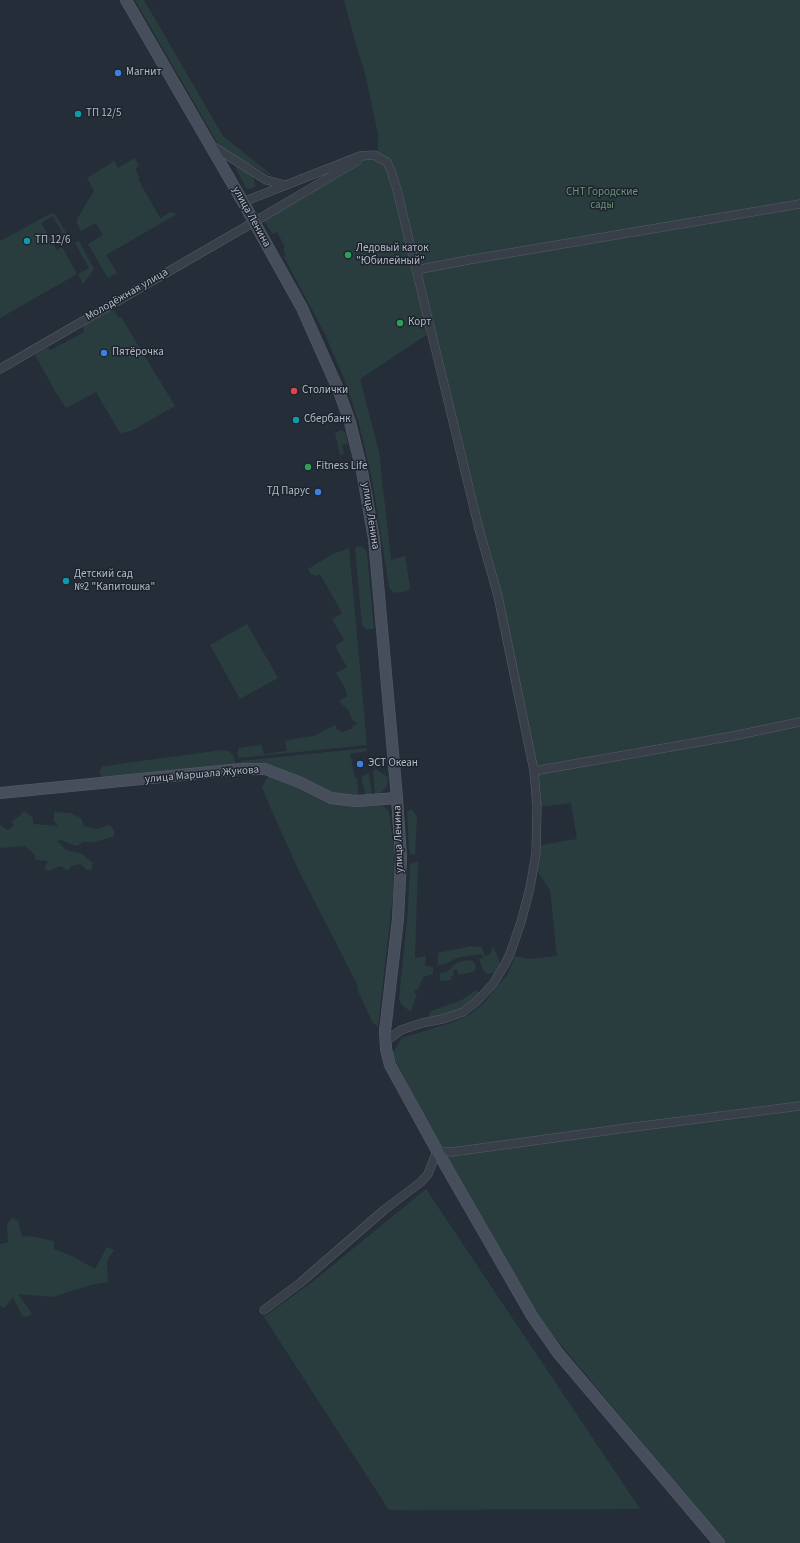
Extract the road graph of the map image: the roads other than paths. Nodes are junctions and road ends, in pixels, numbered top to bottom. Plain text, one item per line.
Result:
1 (126, 0) edge
2 (208, 143) junction
3 (368, 155) junction
4 (285, 185) junction
5 (243, 202) junction
6 (800, 204) edge
7 (254, 222) junction
8 (416, 270) junction
9 (0, 369) edge
10 (800, 722) edge
11 (534, 771) junction
12 (0, 793) edge
13 (397, 798) junction
14 (386, 1041) junction
15 (800, 1106) edge
16 (437, 1151) junction
17 (264, 1310) dead end
18 (719, 1543) edge

1 - 2 main road, улица Ленина
2 - 4 street
2 - 5 main road, улица Ленина
3 - 4 street
3 - 7 street, Молодёжная улица
3 - 8 street
4 - 5 street
5 - 7 main road, улица Ленина
6 - 8 street
7 - 9 street, Молодёжная улица
7 - 13 main road, улица Ленина
8 - 11 street
10 - 11 street
11 - 14 street
12 - 13 main road, улица Маршала Жукова
13 - 14 main road, улица Ленина
14 - 16 main road, улица Ленина
15 - 16 street
16 - 17 street
16 - 18 main road, улица Ленина

